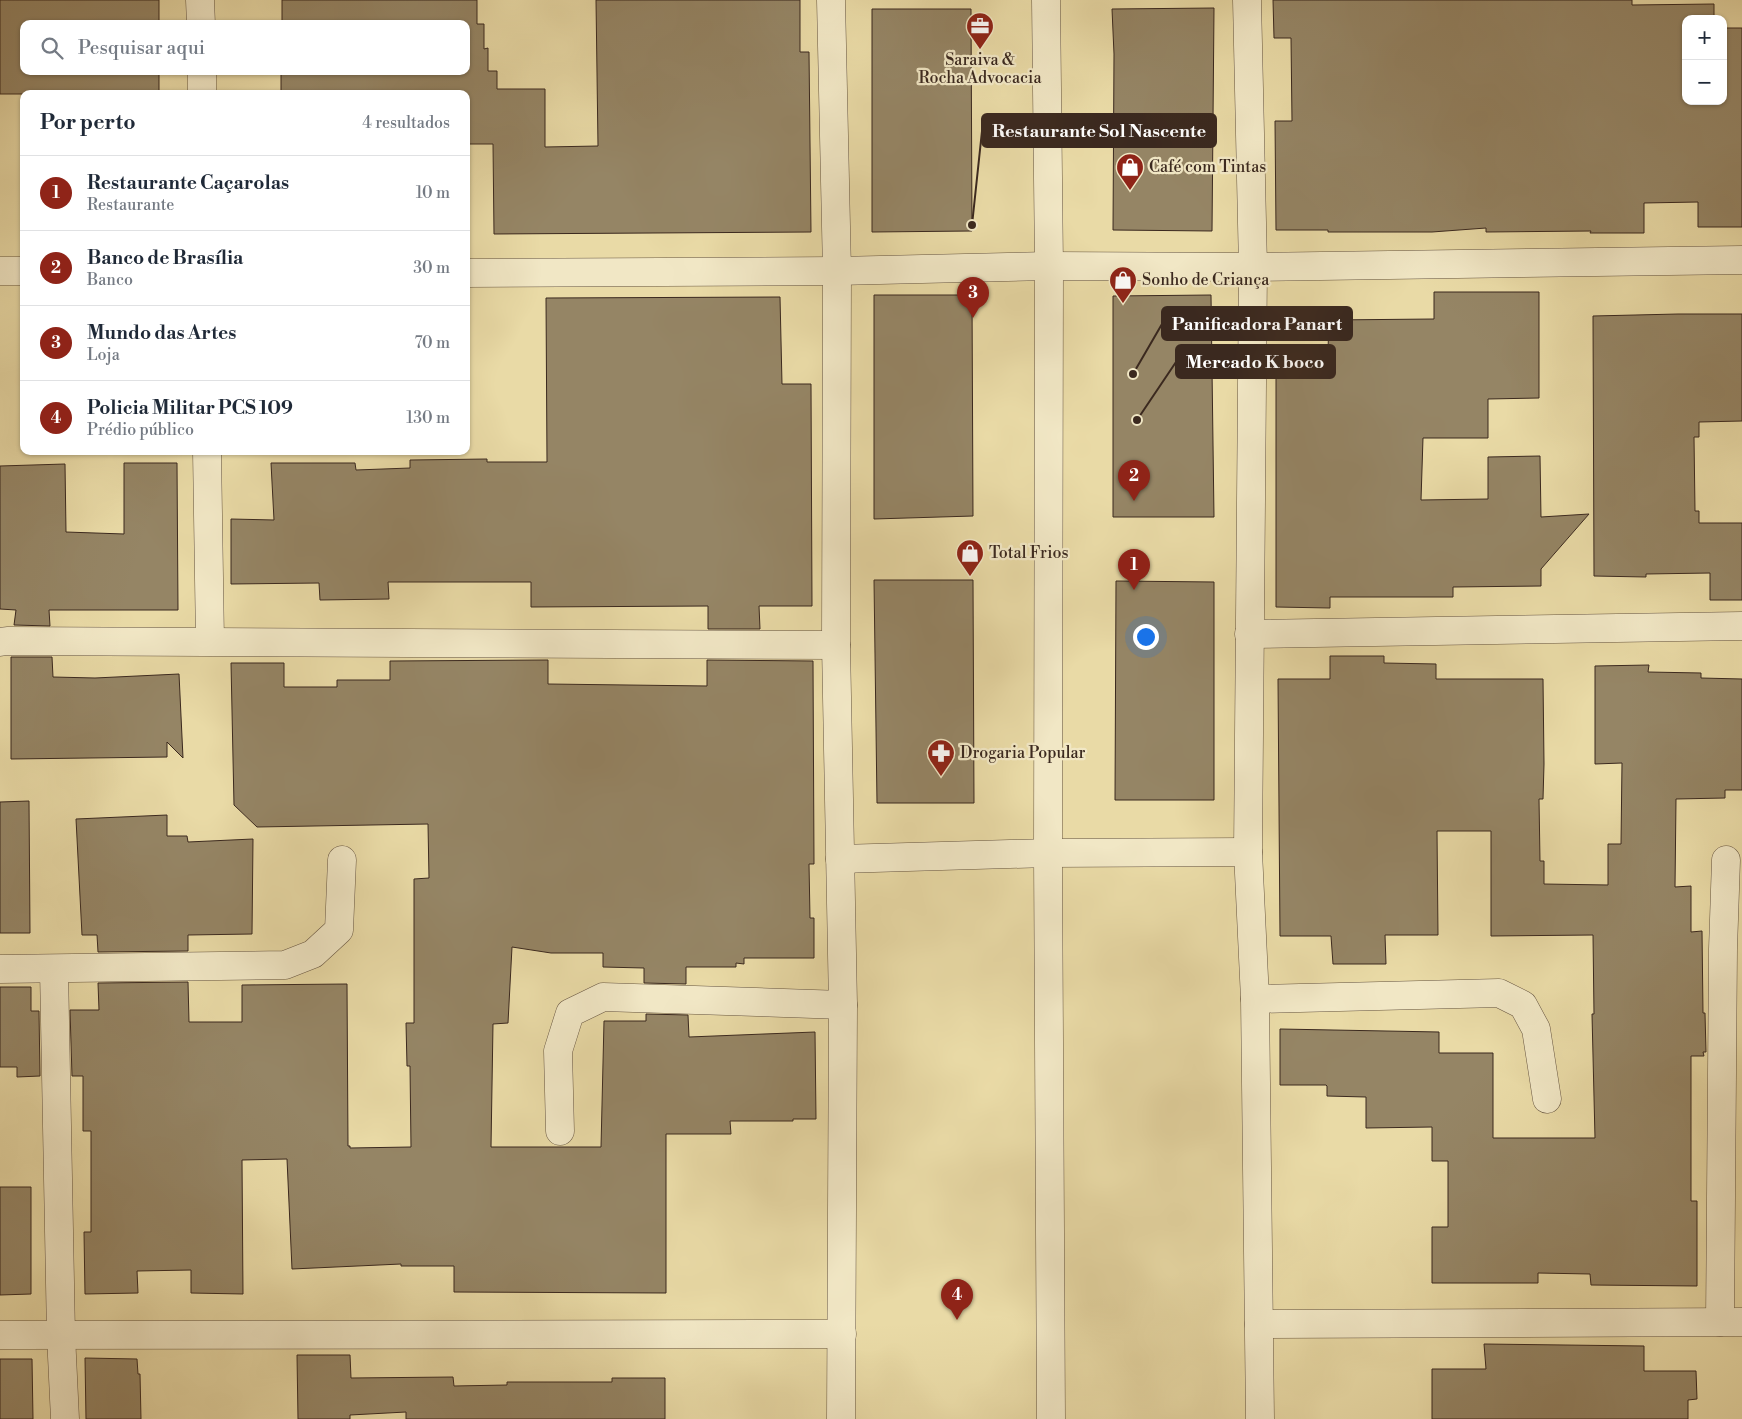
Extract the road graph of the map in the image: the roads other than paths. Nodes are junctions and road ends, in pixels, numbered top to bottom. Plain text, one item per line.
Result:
1 (200, 0) edge
2 (831, 0) edge
3 (1046, 0) edge
4 (1247, 0) edge
5 (201, 20) edge
6 (202, 75) edge
7 (202, 90) edge
8 (1742, 260) edge
9 (1049, 266) junction
10 (1253, 267) junction
11 (0, 271) edge
12 (20, 271) edge
13 (836, 271) junction
14 (470, 273) edge
15 (207, 455) edge
16 (1742, 626) edge
17 (1249, 634) junction
18 (210, 641) junction
19 (0, 642) edge
20 (836, 645) junction
21 (1248, 852) junction
22 (1048, 853) junction
23 (342, 860) dead end
24 (840, 860) junction
25 (1726, 860) dead end
26 (1732, 949) edge
27 (0, 968) edge
28 (54, 969) junction
29 (1255, 999) junction
30 (843, 1005) junction
31 (1547, 1099) dead end
32 (560, 1131) dead end
33 (1731, 1322) edge
34 (1259, 1324) junction
35 (842, 1334) junction
36 (0, 1335) edge
37 (61, 1335) junction
38 (65, 1419) edge
39 (841, 1419) edge
40 (1051, 1419) edge
41 (1260, 1419) edge

1 - 5 street
2 - 13 street
3 - 9 street
4 - 10 street
6 - 7 street
8 - 10 street
9 - 10 street
9 - 13 street
9 - 22 street
10 - 17 street
11 - 12 street
13 - 14 street
13 - 20 street
15 - 18 street
16 - 17 street
17 - 21 street
18 - 19 street
18 - 20 street
20 - 24 street
21 - 22 street
21 - 29 street
22 - 24 street
22 - 40 street
23 - 28 street
24 - 30 street
25 - 26 street
26 - 33 street
27 - 28 street
28 - 37 street
29 - 31 street
29 - 34 street
30 - 32 street
30 - 35 street
33 - 34 street
34 - 41 street
35 - 37 street
35 - 39 street
36 - 37 street
37 - 38 street

